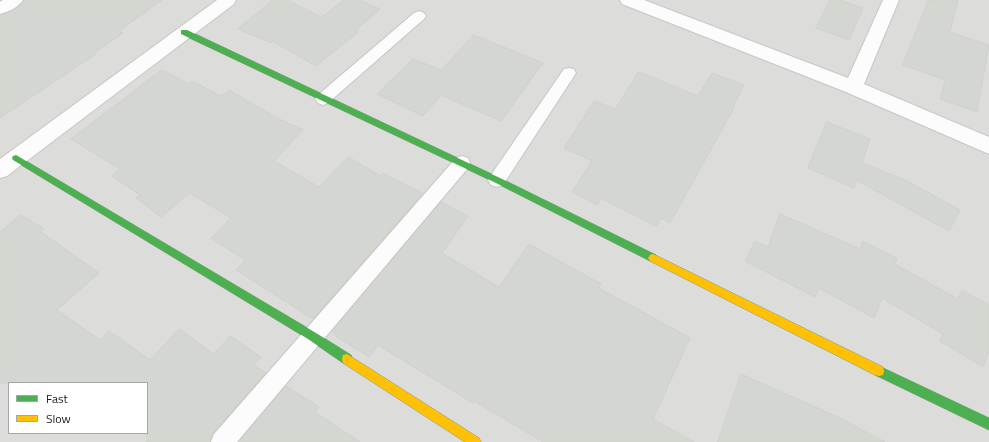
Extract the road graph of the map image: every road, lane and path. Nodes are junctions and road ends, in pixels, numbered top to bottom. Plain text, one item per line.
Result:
1 (15, 0) edge
2 (228, 0) edge
3 (628, 0) edge
4 (891, 0) edge
5 (0, 9) edge
6 (419, 16) dead end
7 (184, 32) junction
8 (569, 73) dead end
9 (853, 87) junction
10 (323, 99) junction
11 (989, 146) edge
12 (16, 158) junction
13 (462, 163) junction
14 (0, 170) edge
15 (497, 180) junction
16 (312, 336) junction
17 (989, 424) edge
18 (222, 442) edge
19 (475, 442) edge

1 - 5 street
2 - 7 street
3 - 9 street
4 - 9 street
6 - 10 lane
7 - 10 street
7 - 12 street
8 - 15 lane
9 - 11 street
10 - 13 street
12 - 14 street
12 - 16 street
13 - 15 street
13 - 16 lane
15 - 17 street
16 - 18 lane
16 - 19 street

